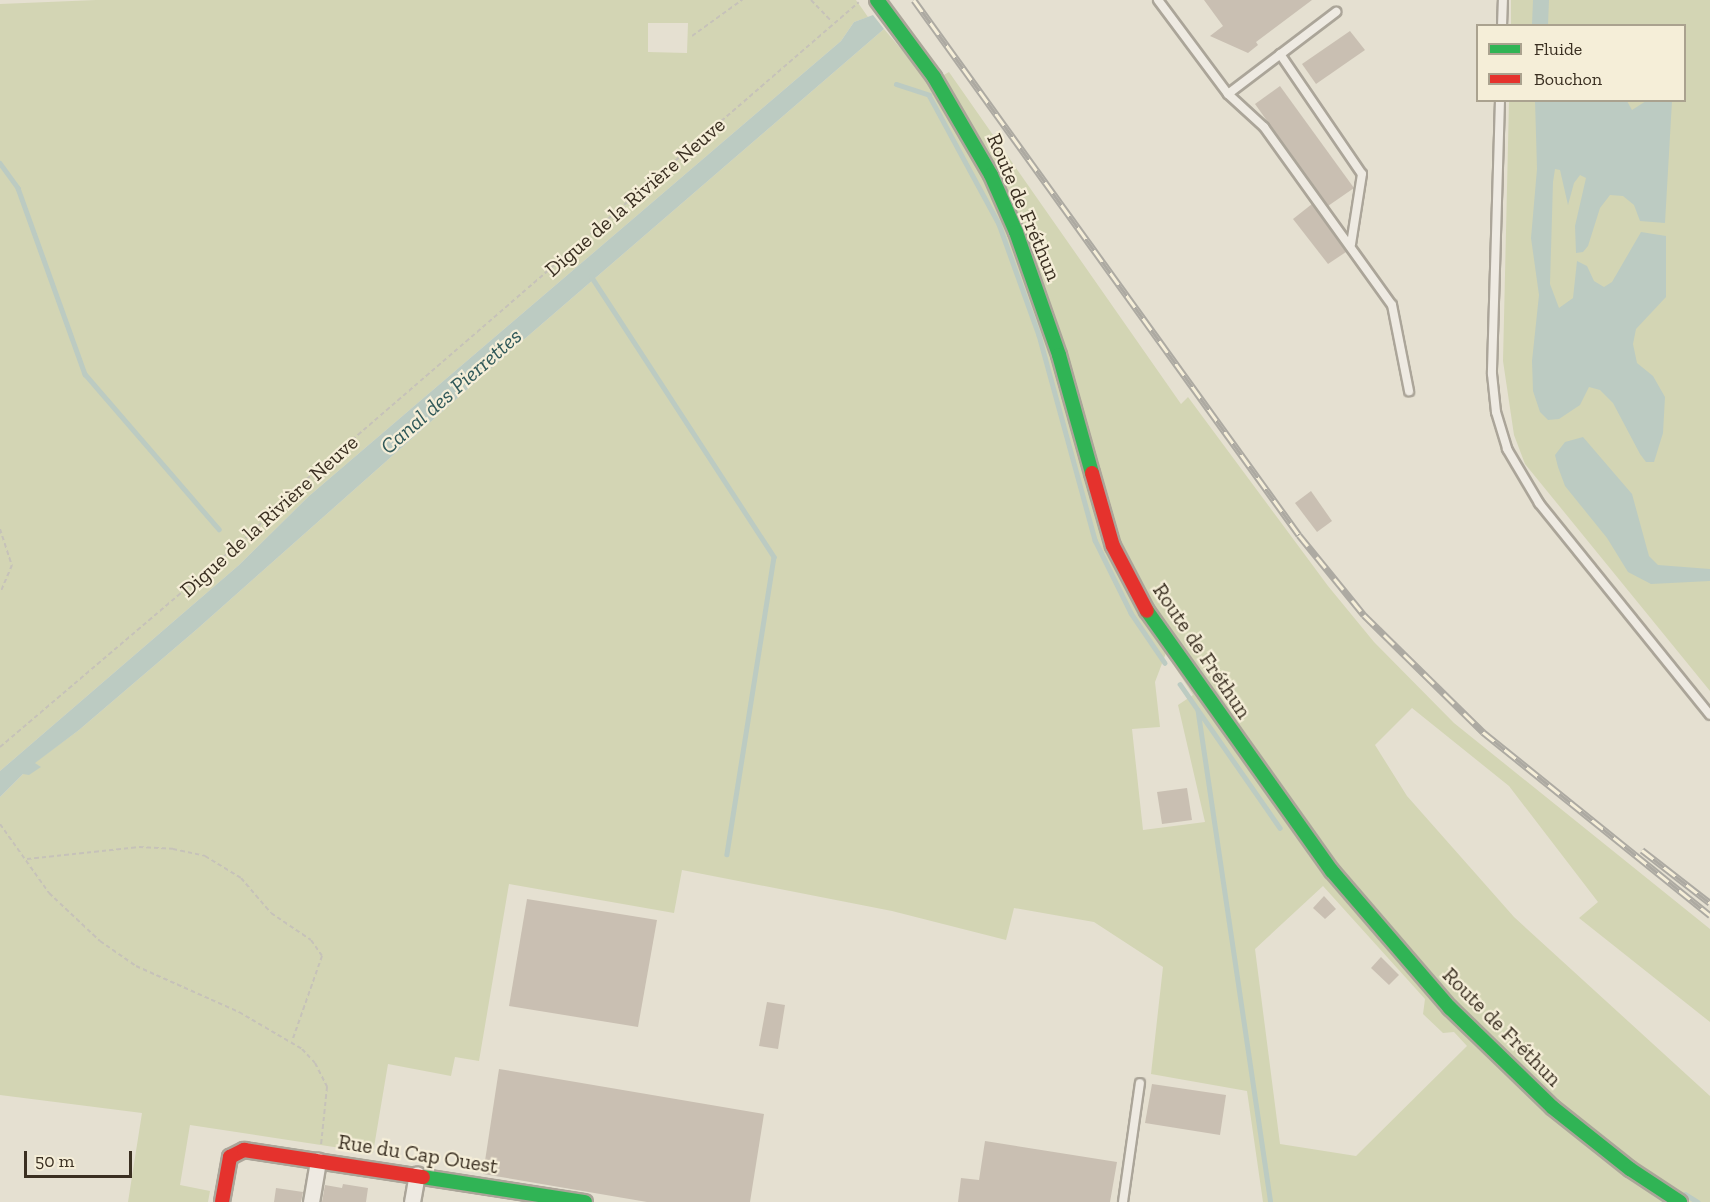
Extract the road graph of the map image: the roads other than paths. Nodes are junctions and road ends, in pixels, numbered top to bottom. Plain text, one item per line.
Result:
1 (1158, 0) edge
2 (1503, 0) edge
3 (878, 2) edge
4 (1336, 12) dead end
5 (1502, 24) edge
6 (1280, 54) junction
7 (1228, 94) junction
8 (1500, 102) edge
9 (1351, 244) junction
10 (1409, 391) dead end
11 (1710, 715) edge
12 (1140, 1083) dead end
13 (318, 1161) junction
14 (417, 1174) junction
15 (576, 1201) edge
16 (222, 1202) edge
17 (311, 1202) edge
18 (412, 1202) edge
19 (1123, 1202) edge
20 (1680, 1202) edge

1 - 7 lane
2 - 5 lane
3 - 20 street, Route de Fréthun
4 - 6 lane
6 - 7 lane
6 - 9 lane
7 - 9 lane
8 - 11 lane
9 - 10 lane
12 - 19 lane
13 - 14 street, Rue du Cap Ouest
13 - 16 street, Rue du Cap Ouest
13 - 17 street
14 - 15 street, Rue du Cap Ouest
14 - 18 street

